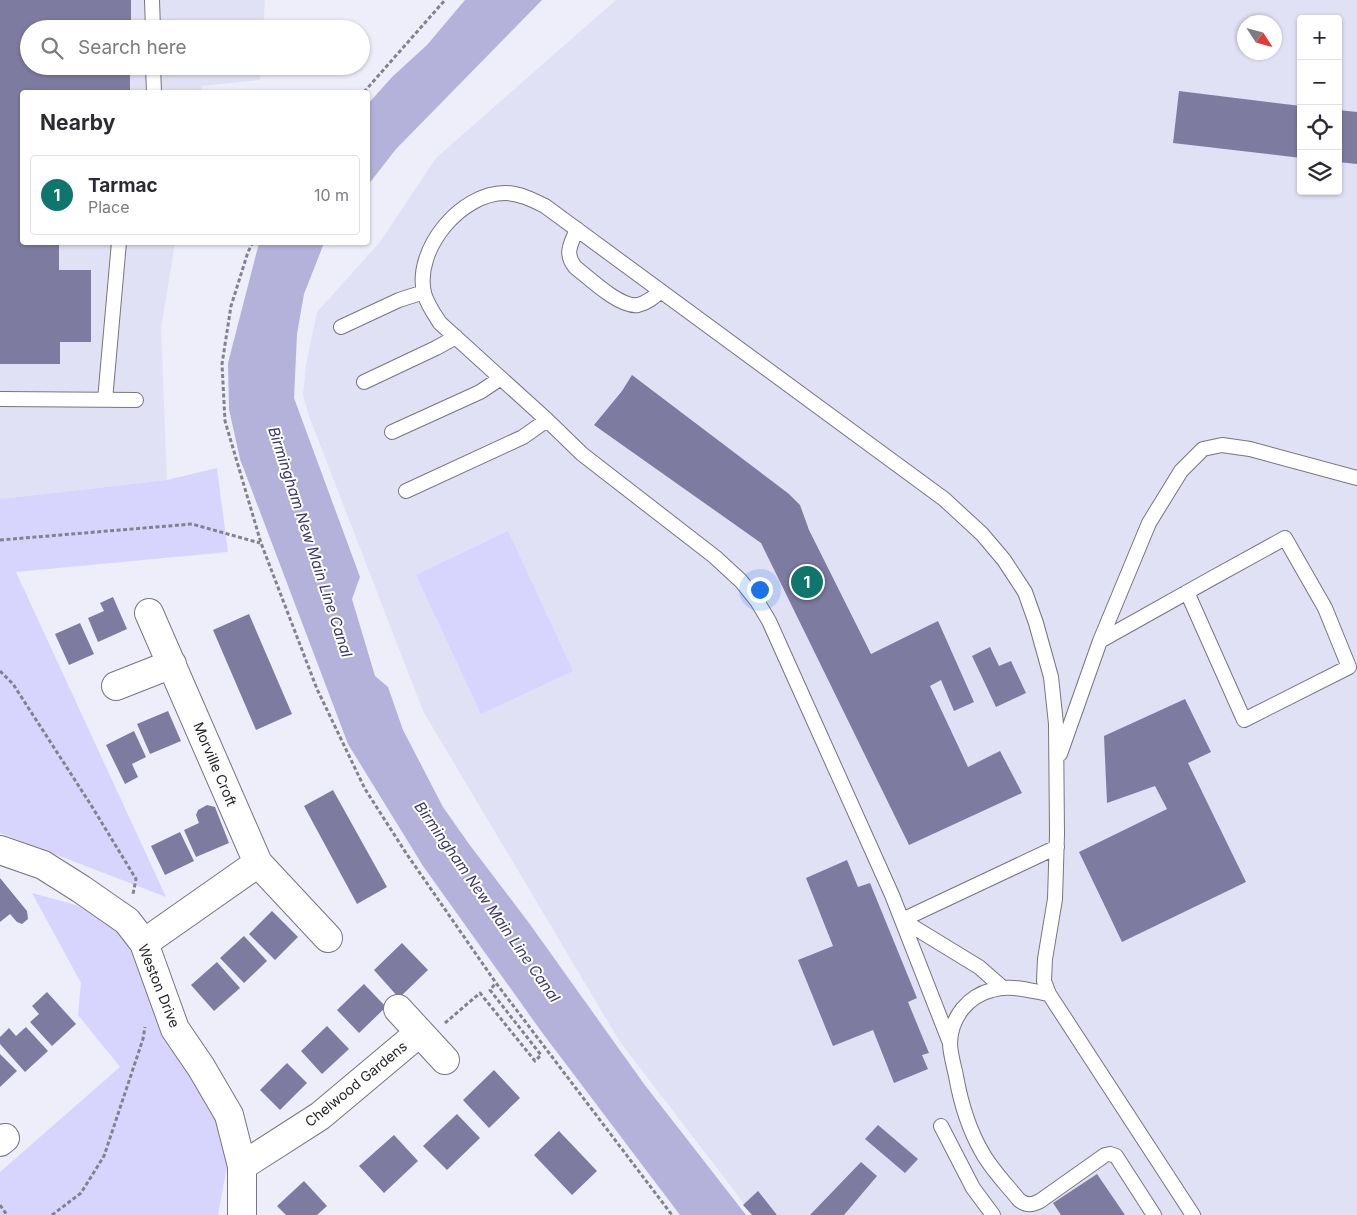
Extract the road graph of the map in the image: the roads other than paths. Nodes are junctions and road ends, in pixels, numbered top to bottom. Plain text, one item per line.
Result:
1 (152, 0) edge
2 (153, 20) edge
3 (153, 75) edge
4 (154, 90) edge
5 (577, 229) junction
6 (119, 245) edge
7 (661, 291) junction
8 (424, 292) junction
9 (341, 327) dead end
10 (456, 337) junction
11 (501, 378) junction
12 (364, 382) dead end
13 (0, 399) edge
14 (105, 400) junction
15 (136, 400) dead end
16 (547, 420) junction
17 (392, 432) dead end
18 (1357, 478) edge
19 (406, 491) dead end
20 (1187, 592) junction
21 (149, 613) dead end
22 (1100, 641) junction
23 (172, 664) junction
24 (116, 686) dead end
25 (1057, 764) junction
26 (1057, 847) junction
27 (0, 850) edge
28 (258, 863) junction
29 (902, 920) junction
30 (328, 938) dead end
31 (144, 943) junction
32 (1003, 988) junction
33 (1048, 994) junction
34 (398, 1009) dead end
35 (422, 1036) junction
36 (950, 1043) junction
37 (444, 1060) dead end
38 (941, 1126) dead end
39 (242, 1166) junction
40 (242, 1215) edge
41 (993, 1215) edge
42 (1154, 1215) edge
43 (1193, 1215) edge

1 - 2 lane
3 - 4 lane
5 - 7 lane
5 - 7 lane
5 - 8 lane
6 - 14 lane
7 - 25 lane
8 - 9 lane
8 - 10 lane
10 - 11 lane
10 - 12 lane
11 - 16 lane
11 - 17 lane
13 - 14 lane
14 - 15 lane
16 - 19 lane
16 - 29 lane
18 - 22 lane
20 - 20 lane
20 - 22 lane
21 - 23 street, Morville Croft
22 - 25 lane
23 - 24 street
23 - 28 street, Morville Croft
25 - 26 lane
26 - 29 lane
26 - 33 lane
27 - 31 street, Weston Drive
28 - 30 street, Morville Croft
28 - 31 street
29 - 32 lane
29 - 36 lane
31 - 39 street, Weston Drive
32 - 33 lane
32 - 36 lane
33 - 43 lane
34 - 35 street, Chelwood Gardens
35 - 37 street, Chelwood Gardens
35 - 39 street, Chelwood Gardens
36 - 42 lane
38 - 41 lane
39 - 40 street, Weston Drive

